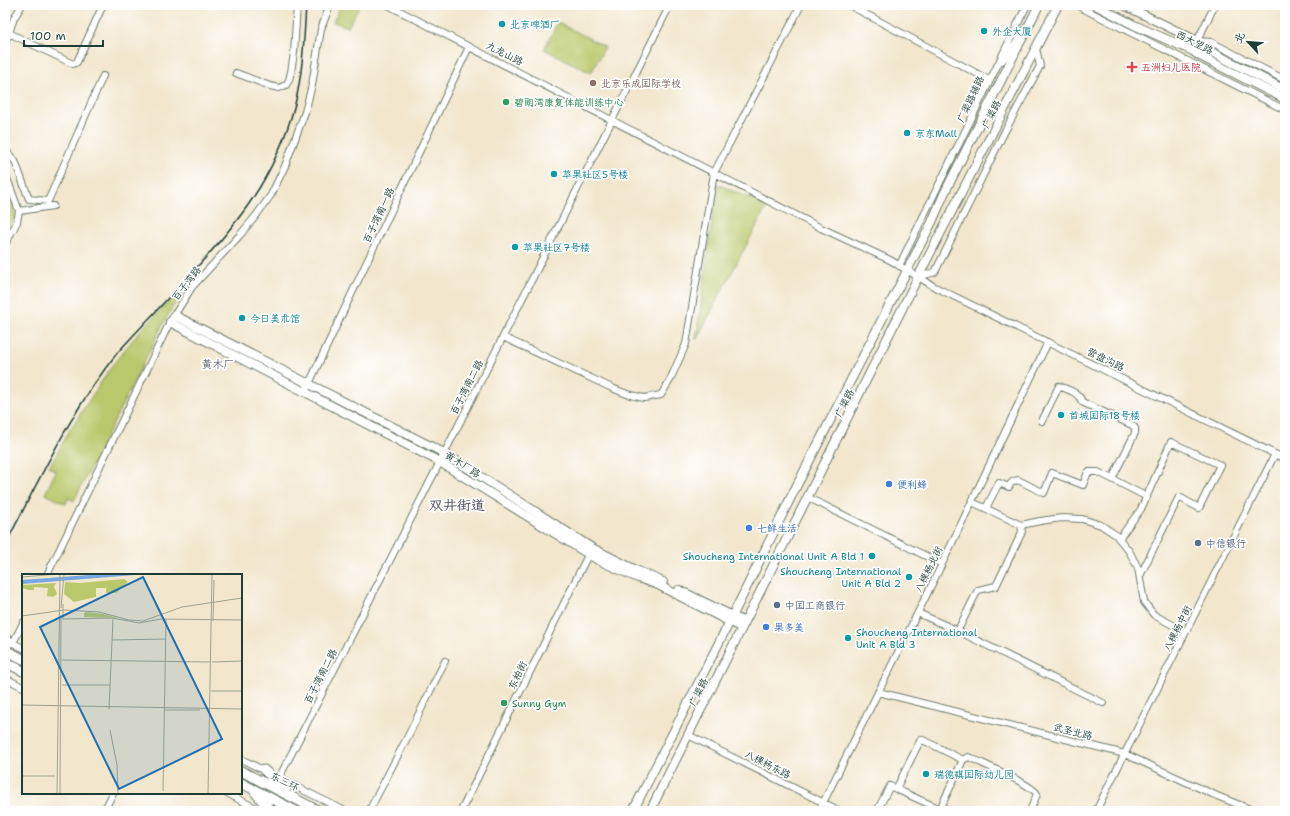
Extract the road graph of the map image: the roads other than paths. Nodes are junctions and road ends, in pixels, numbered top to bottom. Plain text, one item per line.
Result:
1 (22, 5) edge
2 (103, 5) edge
3 (297, 5) edge
4 (330, 5) edge
5 (388, 5) edge
6 (670, 5) edge
7 (801, 5) edge
8 (849, 5) edge
9 (1027, 5) edge
10 (1039, 5) edge
11 (1058, 5) edge
12 (1079, 5) edge
13 (1095, 5) edge
14 (1124, 5) edge
15 (1214, 5) edge
16 (9, 33) junction
17 (1025, 33) junction
18 (1197, 41) junction
19 (5, 42) edge
20 (469, 47) junction
21 (1036, 49) junction
22 (997, 66) junction
23 (236, 73) dead end
24 (103, 76) dead end
25 (989, 80) junction
26 (1285, 80) edge
27 (1285, 90) edge
28 (1285, 99) edge
29 (1285, 110) edge
30 (612, 120) junction
31 (5, 150) edge
32 (5, 173) edge
33 (714, 173) junction
34 (39, 200) junction
35 (53, 206) dead end
36 (39, 208) junction
37 (19, 211) junction
38 (5, 245) edge
39 (899, 266) junction
40 (907, 270) junction
41 (918, 277) junction
42 (172, 318) junction
43 (503, 336) junction
44 (1048, 342) junction
45 (307, 388) junction
46 (1042, 421) dead end
47 (444, 453) junction
48 (1276, 454) junction
49 (1285, 460) edge
50 (440, 462) junction
51 (1112, 479) junction
52 (807, 497) junction
53 (1147, 497) junction
54 (972, 502) junction
55 (986, 508) junction
56 (1131, 517) dead end
57 (1021, 525) junction
58 (1121, 537) junction
59 (590, 551) junction
60 (942, 564) junction
61 (46, 574) edge
62 (1140, 576) junction
63 (918, 613) junction
64 (731, 618) junction
65 (22, 625) edge
66 (743, 625) junction
67 (960, 626) dead end
68 (1186, 632) junction
69 (5, 636) edge
70 (5, 644) edge
71 (13, 644) junction
72 (22, 648) edge
73 (5, 650) edge
74 (22, 658) edge
75 (446, 661) dead end
76 (5, 662) edge
77 (22, 670) edge
78 (6, 678) edge
79 (22, 686) edge
80 (878, 692) junction
81 (1103, 702) dead end
82 (688, 735) junction
83 (1125, 754) junction
84 (242, 759) edge
85 (963, 760) junction
86 (264, 770) junction
87 (242, 772) edge
88 (279, 778) junction
89 (242, 784) edge
90 (251, 788) junction
91 (896, 789) junction
92 (112, 794) edge
93 (229, 794) edge
94 (296, 799) junction
95 (822, 803) junction
96 (939, 810) edge
97 (104, 811) edge
98 (261, 811) edge
99 (271, 811) edge
100 (296, 811) edge
101 (319, 811) edge
102 (346, 811) edge
103 (369, 811) edge
104 (461, 811) edge
105 (633, 811) edge
106 (650, 811) edge
107 (819, 811) edge
108 (840, 811) edge
109 (877, 811) edge
110 (1030, 811) edge
111 (1096, 811) edge
112 (1255, 811) edge

1 - 16 street
2 - 16 street
3 - 23 street
4 - 42 street, 百子湾路
5 - 20 street, 九龙山路
6 - 30 street, 百子湾南二路
7 - 33 street
8 - 25 street
9 - 22 street, 广渠路辅路
10 - 17 main road, 广渠路
11 - 21 main road, 广渠路
12 - 29 street
13 - 28 main road, 西大望路
14 - 18 main road, 西大望路
15 - 18 street
16 - 19 street
17 - 22 street
17 - 40 main road, 广渠路
18 - 26 street
18 - 27 main road, 西大望路
20 - 30 street, 九龙山路
20 - 45 street, 百子湾南一路
21 - 41 main road, 广渠路
21 - 41 street
22 - 25 street, 广渠路辅路
24 - 34 street
25 - 39 street, 广渠路辅路
30 - 33 street, 九龙山路
30 - 43 street, 百子湾南二路
31 - 34 street
32 - 37 street
33 - 39 street, 营盘沟路
33 - 43 street
34 - 36 street
35 - 36 street
36 - 37 street
37 - 38 street
39 - 40 street, 营盘沟路
40 - 41 street, 营盘沟路
40 - 64 main road, 广渠路
41 - 44 street, 营盘沟路
41 - 52 main road, 广渠路
42 - 45 main road, 黄木厂路
42 - 61 street, 百子湾路
43 - 47 street, 百子湾南二路
44 - 48 street, 营盘沟路
44 - 54 street, 八棵杨北街
45 - 47 main road, 黄木厂路
45 - 50 main road, 黄木厂路
46 - 51 street
47 - 50 street, 百子湾南二路
47 - 59 main road, 黄木厂路
48 - 49 street, 营盘沟路
48 - 68 street, 八棵杨中街
50 - 59 main road, 黄木厂路
50 - 88 street, 百子湾南二路
51 - 53 street
51 - 55 street
52 - 60 street
52 - 66 main road, 广渠路
53 - 58 street
53 - 62 street
54 - 55 street
54 - 60 street, 八棵杨北街
55 - 57 street
56 - 58 street
57 - 58 street
57 - 67 street
58 - 62 street
59 - 64 main road, 黄木厂路
59 - 104 street, 东柏街
60 - 63 street, 八棵杨北街
62 - 68 street
63 - 80 street, 八棵杨北街
63 - 81 street
64 - 66 main road, 黄木厂路
64 - 105 main road, 广渠路
65 - 71 street
66 - 82 main road, 广渠路
68 - 83 street, 八棵杨中街
69 - 71 street
70 - 71 street
71 - 72 street
73 - 74 highway
75 - 103 street
76 - 77 highway
78 - 79 street
80 - 83 street, 武圣北路
80 - 95 street, 八棵杨北街
82 - 95 street, 八棵杨东路
82 - 106 main road, 广渠路
83 - 111 street, 八棵杨中街
83 - 112 street, 武圣北路
84 - 86 street
85 - 91 street
85 - 96 street
85 - 110 street
86 - 88 street
86 - 94 highway
87 - 94 highway, 东三环
88 - 102 street
89 - 90 highway
90 - 99 highway
90 - 100 highway
91 - 96 street
91 - 109 street
92 - 97 street
93 - 98 street
94 - 101 highway, 东三环
95 - 107 street, 八棵杨北街
95 - 108 street, 八棵杨东路

